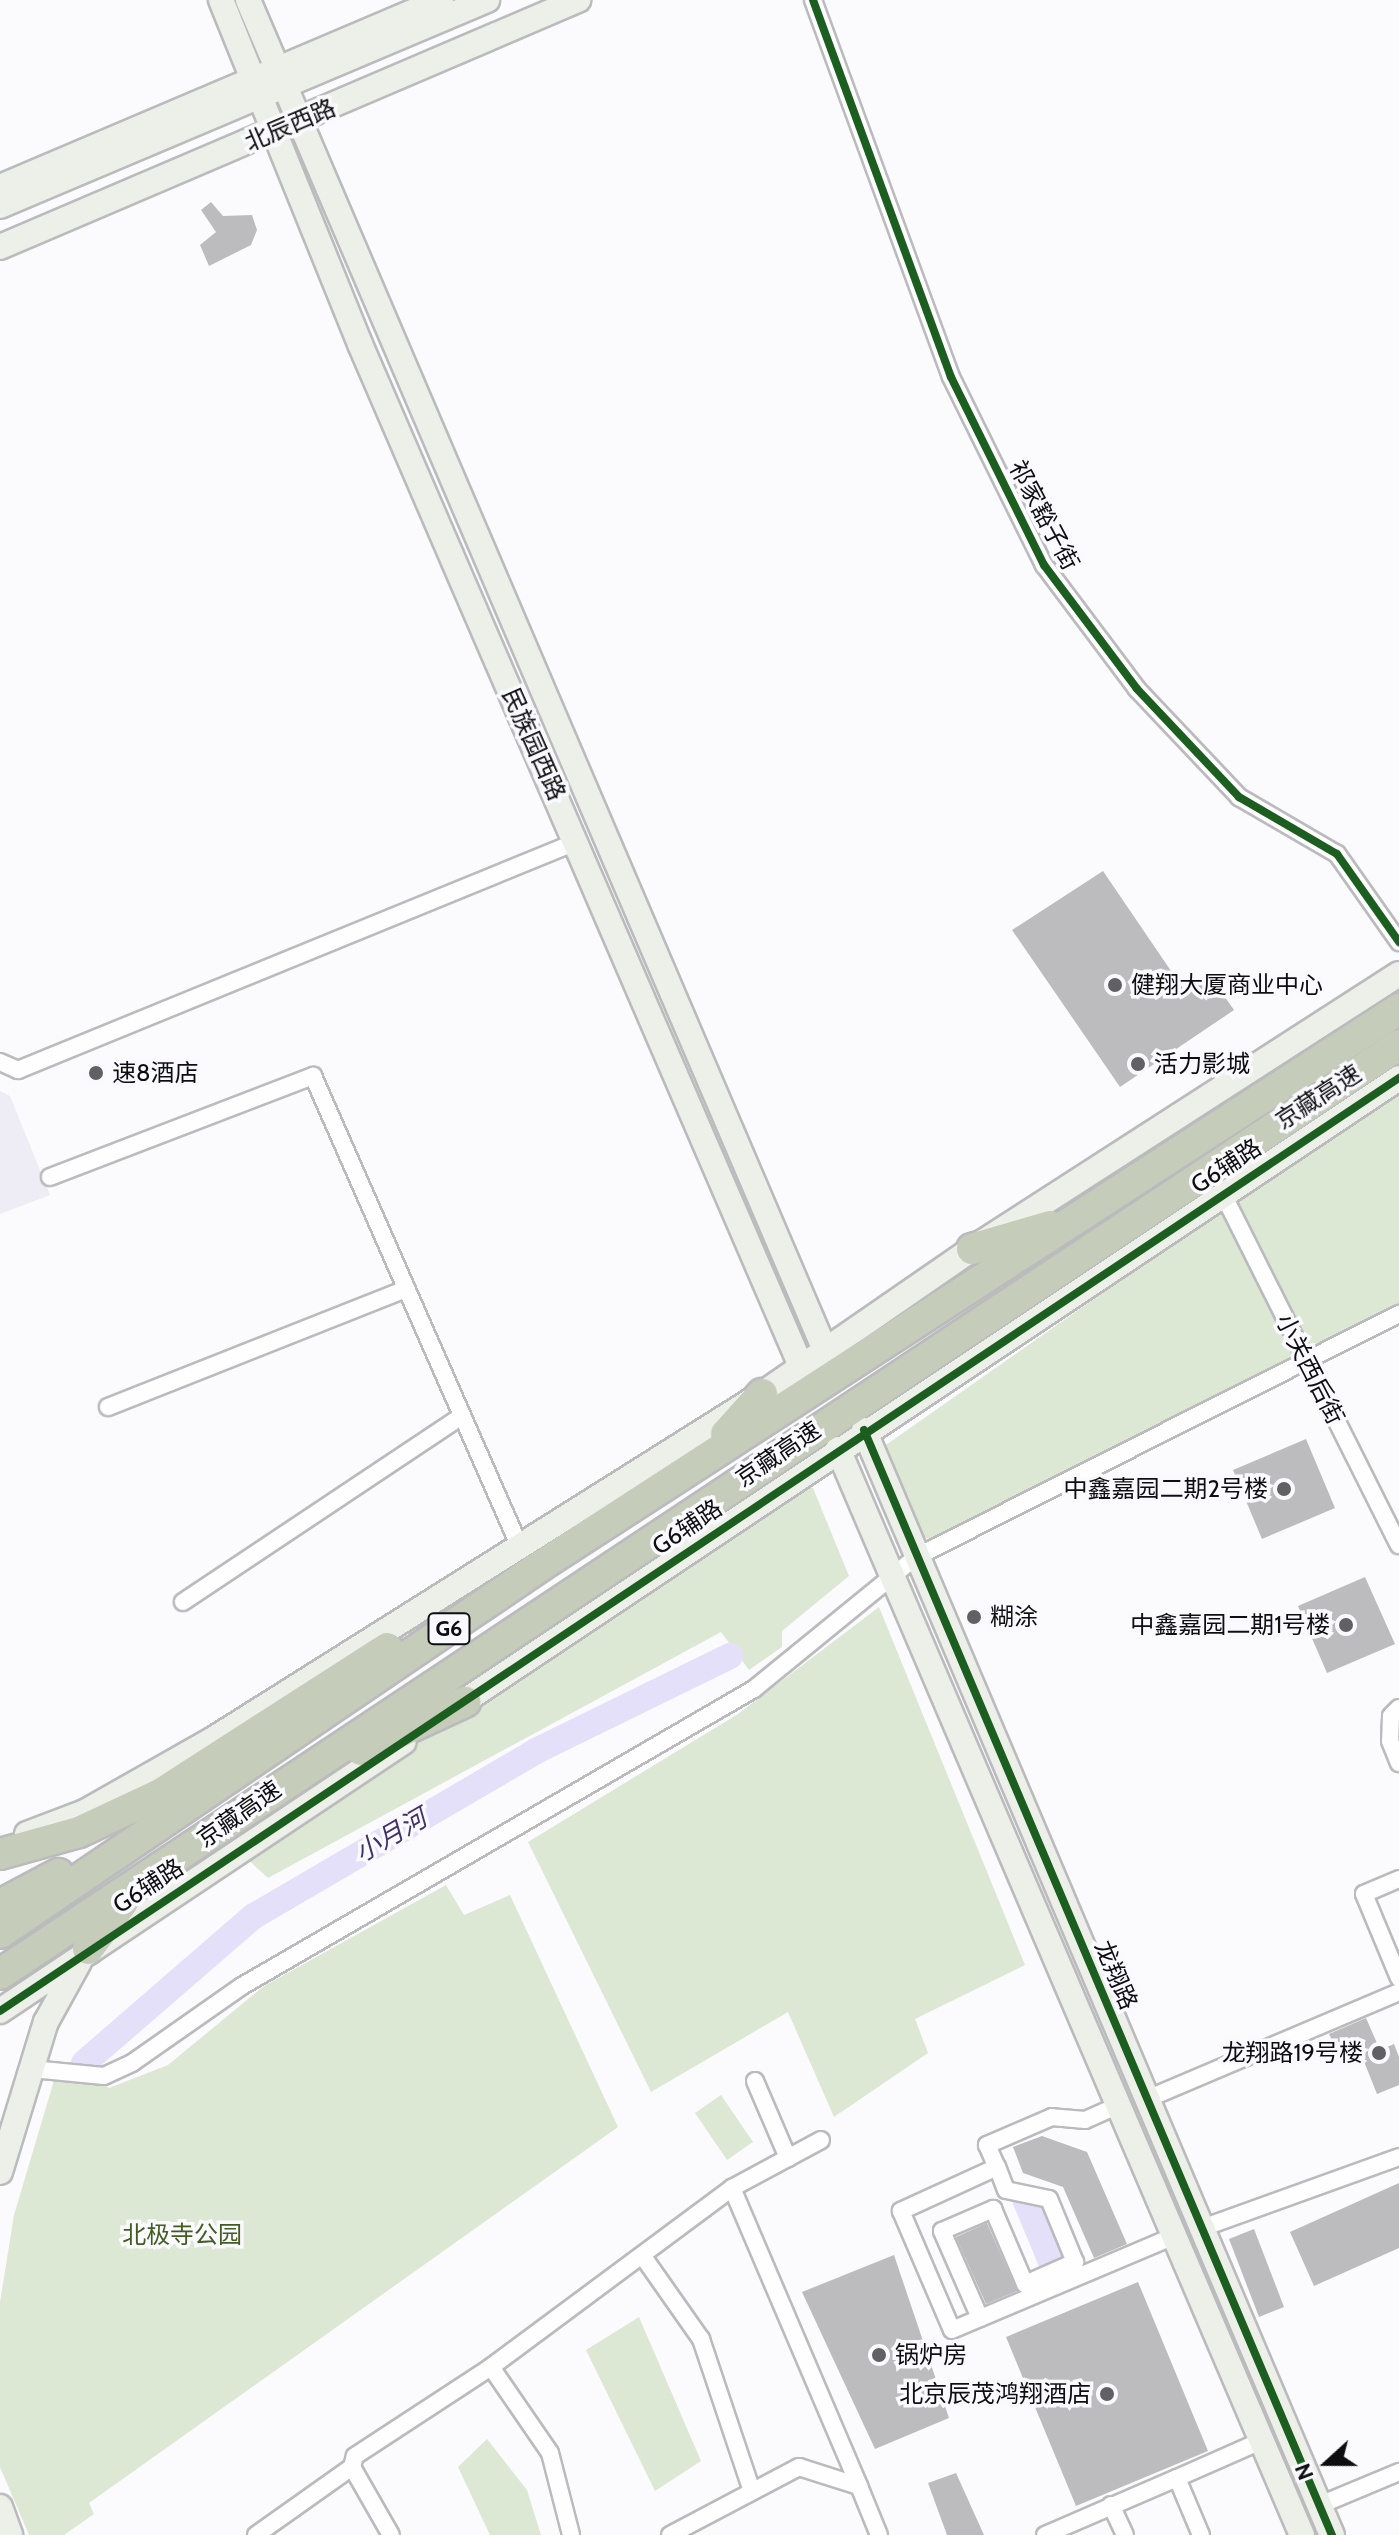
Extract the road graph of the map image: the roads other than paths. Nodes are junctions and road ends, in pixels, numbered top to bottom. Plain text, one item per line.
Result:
1 (221, 0) edge
2 (248, 0) edge
3 (441, 0) edge
4 (487, 0) edge
5 (540, 0) edge
6 (578, 0) edge
7 (813, 0) edge
8 (288, 97) junction
9 (264, 107) junction
10 (0, 187) edge
11 (106, 202) junction
12 (0, 206) edge
13 (58, 206) junction
14 (0, 230) edge
15 (0, 247) edge
16 (576, 842) junction
17 (1399, 942) edge
18 (1399, 974) edge
19 (1399, 1009) edge
20 (1399, 1045) edge
21 (0, 1062) edge
22 (1399, 1078) edge
23 (50, 1177) dead end
24 (1222, 1192) junction
25 (1079, 1218) junction
26 (972, 1249) junction
27 (406, 1289) junction
28 (1399, 1314) edge
29 (825, 1350) junction
30 (1305, 1360) junction
31 (801, 1366) junction
32 (762, 1394) junction
33 (108, 1407) dead end
34 (462, 1416) junction
35 (864, 1430) junction
36 (838, 1449) junction
37 (699, 1465) junction
38 (519, 1545) junction
39 (1399, 1545) edge
40 (916, 1557) junction
41 (542, 1565) junction
42 (893, 1573) junction
43 (183, 1602) dead end
44 (465, 1702) junction
45 (1399, 1708) edge
46 (1399, 1763) edge
47 (272, 1791) junction
48 (202, 1799) junction
49 (4, 1846) edge
50 (1399, 1879) edge
51 (135, 1886) junction
52 (0, 1905) edge
53 (0, 1933) edge
54 (88, 1949) junction
55 (0, 1974) edge
56 (1399, 1978) edge
57 (1399, 1992) edge
58 (0, 2011) edge
59 (32, 2069) junction
60 (755, 2081) dead end
61 (1147, 2099) junction
62 (1119, 2105) junction
63 (821, 2140) dead end
64 (1399, 2157) edge
65 (788, 2158) junction
66 (0, 2172) edge
67 (996, 2174) junction
68 (732, 2188) junction
69 (1202, 2228) junction
70 (1174, 2236) junction
71 (644, 2258) junction
72 (980, 2318) junction
73 (491, 2367) junction
74 (1261, 2441) junction
75 (352, 2467) junction
76 (1399, 2472) edge
77 (1177, 2478) junction
78 (859, 2486) junction
79 (752, 2491) junction
80 (1111, 2505) junction
81 (1320, 2505) junction
82 (0, 2507) edge
83 (702, 2518) junction
84 (1050, 2534) edge
85 (10, 2535) edge
86 (256, 2535) edge
87 (391, 2535) edge
88 (571, 2535) edge
89 (670, 2535) edge
90 (710, 2535) edge
91 (879, 2535) edge
92 (1125, 2535) edge
93 (1201, 2535) edge
94 (1302, 2535) edge
95 (1332, 2535) edge

1 - 9 street, 民族园西路
2 - 8 street, 民族园西路
3 - 8 street, 北辰西路
4 - 8 street, 北辰西路
5 - 8 street, 北辰西路
6 - 8 street, 北辰西路
7 - 17 street, 祁家豁子街
8 - 9 street, 北辰西路
8 - 9 street, 北辰西路
8 - 29 street, 民族园西路
9 - 10 street, 北辰西路
9 - 11 street, 北辰西路
9 - 12 street, 北辰西路
9 - 13 street, 北辰西路
9 - 16 street, 民族园西路
11 - 13 street
11 - 15 street, 北辰西路
13 - 14 street, 北辰西路
16 - 21 street
16 - 31 street, 民族园西路
18 - 26 street
19 - 25 highway, 京藏高速 / G6
20 - 47 highway, 京藏高速 / G6
22 - 24 street, G6辅路
23 - 27 street
24 - 30 street, 小关西后街
24 - 35 street, G6辅路
25 - 26 highway
25 - 37 highway, 京藏高速 / G6
26 - 29 street
27 - 33 street
27 - 34 street
28 - 30 street
29 - 31 street
30 - 39 street, 小关西后街
30 - 40 street
31 - 32 street
32 - 37 highway
32 - 38 street
34 - 38 street
34 - 43 street
35 - 36 street, G6辅路
35 - 40 street, 龙翔路
36 - 42 street, 龙翔路
36 - 44 street, G6辅路
37 - 41 highway, 京藏高速 / G6
38 - 49 street
40 - 42 street
40 - 61 street, 龙翔路
41 - 48 highway, 京藏高速 / G6
41 - 49 highway
42 - 59 street
42 - 62 street, 龙翔路
44 - 47 highway
44 - 54 street, G6辅路
45 - 46 street
47 - 51 highway, 京藏高速 / G6
48 - 52 highway
48 - 53 highway, 京藏高速 / G6
50 - 56 street
51 - 54 highway
51 - 55 highway, 京藏高速 / G6
54 - 58 street, G6辅路
54 - 59 street
57 - 61 street
59 - 66 street
60 - 65 street
61 - 69 street, 龙翔路
62 - 67 street
62 - 70 street, 龙翔路
63 - 65 street
64 - 69 street
65 - 68 street
67 - 72 street
67 - 72 street
68 - 71 street
68 - 78 street
69 - 81 street, 龙翔路
70 - 72 street
70 - 74 street, 龙翔路
71 - 73 street
71 - 79 street
73 - 75 street
73 - 88 street
74 - 77 street
74 - 94 street, 龙翔路
75 - 86 street
75 - 87 street
76 - 81 street
77 - 80 street
77 - 93 street
78 - 79 street
78 - 91 street
79 - 83 street
80 - 84 street
80 - 92 street
81 - 95 street, 龙翔路
82 - 85 street
83 - 89 street
83 - 90 street

